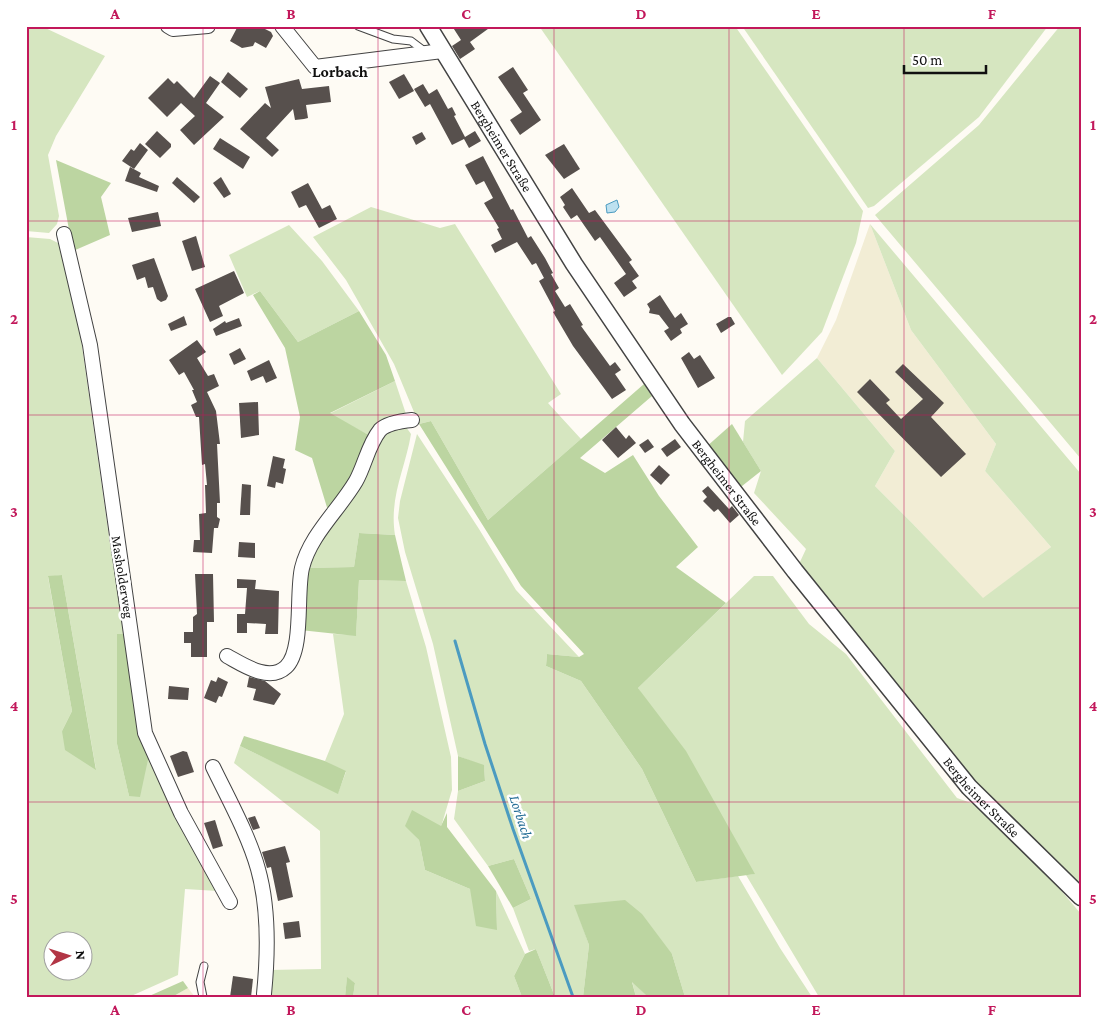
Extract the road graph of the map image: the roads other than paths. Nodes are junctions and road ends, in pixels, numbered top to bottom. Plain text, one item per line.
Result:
1 (168, 26) edge
2 (208, 26) edge
3 (282, 26) edge
4 (358, 26) edge
5 (428, 26) edge
6 (434, 52) junction
7 (64, 234) dead end
8 (412, 420) dead end
9 (227, 656) dead end
10 (214, 767) dead end
11 (1081, 897) edge
12 (230, 902) dead end
13 (204, 966) dead end
14 (264, 994) dead end
15 (203, 997) edge

1 - 2 street
3 - 6 street
4 - 6 lane
5 - 6 street, Bergheimer Straße
6 - 11 street, Bergheimer Straße
7 - 12 street, Masholderweg
8 - 9 street
10 - 14 street
13 - 15 lane

